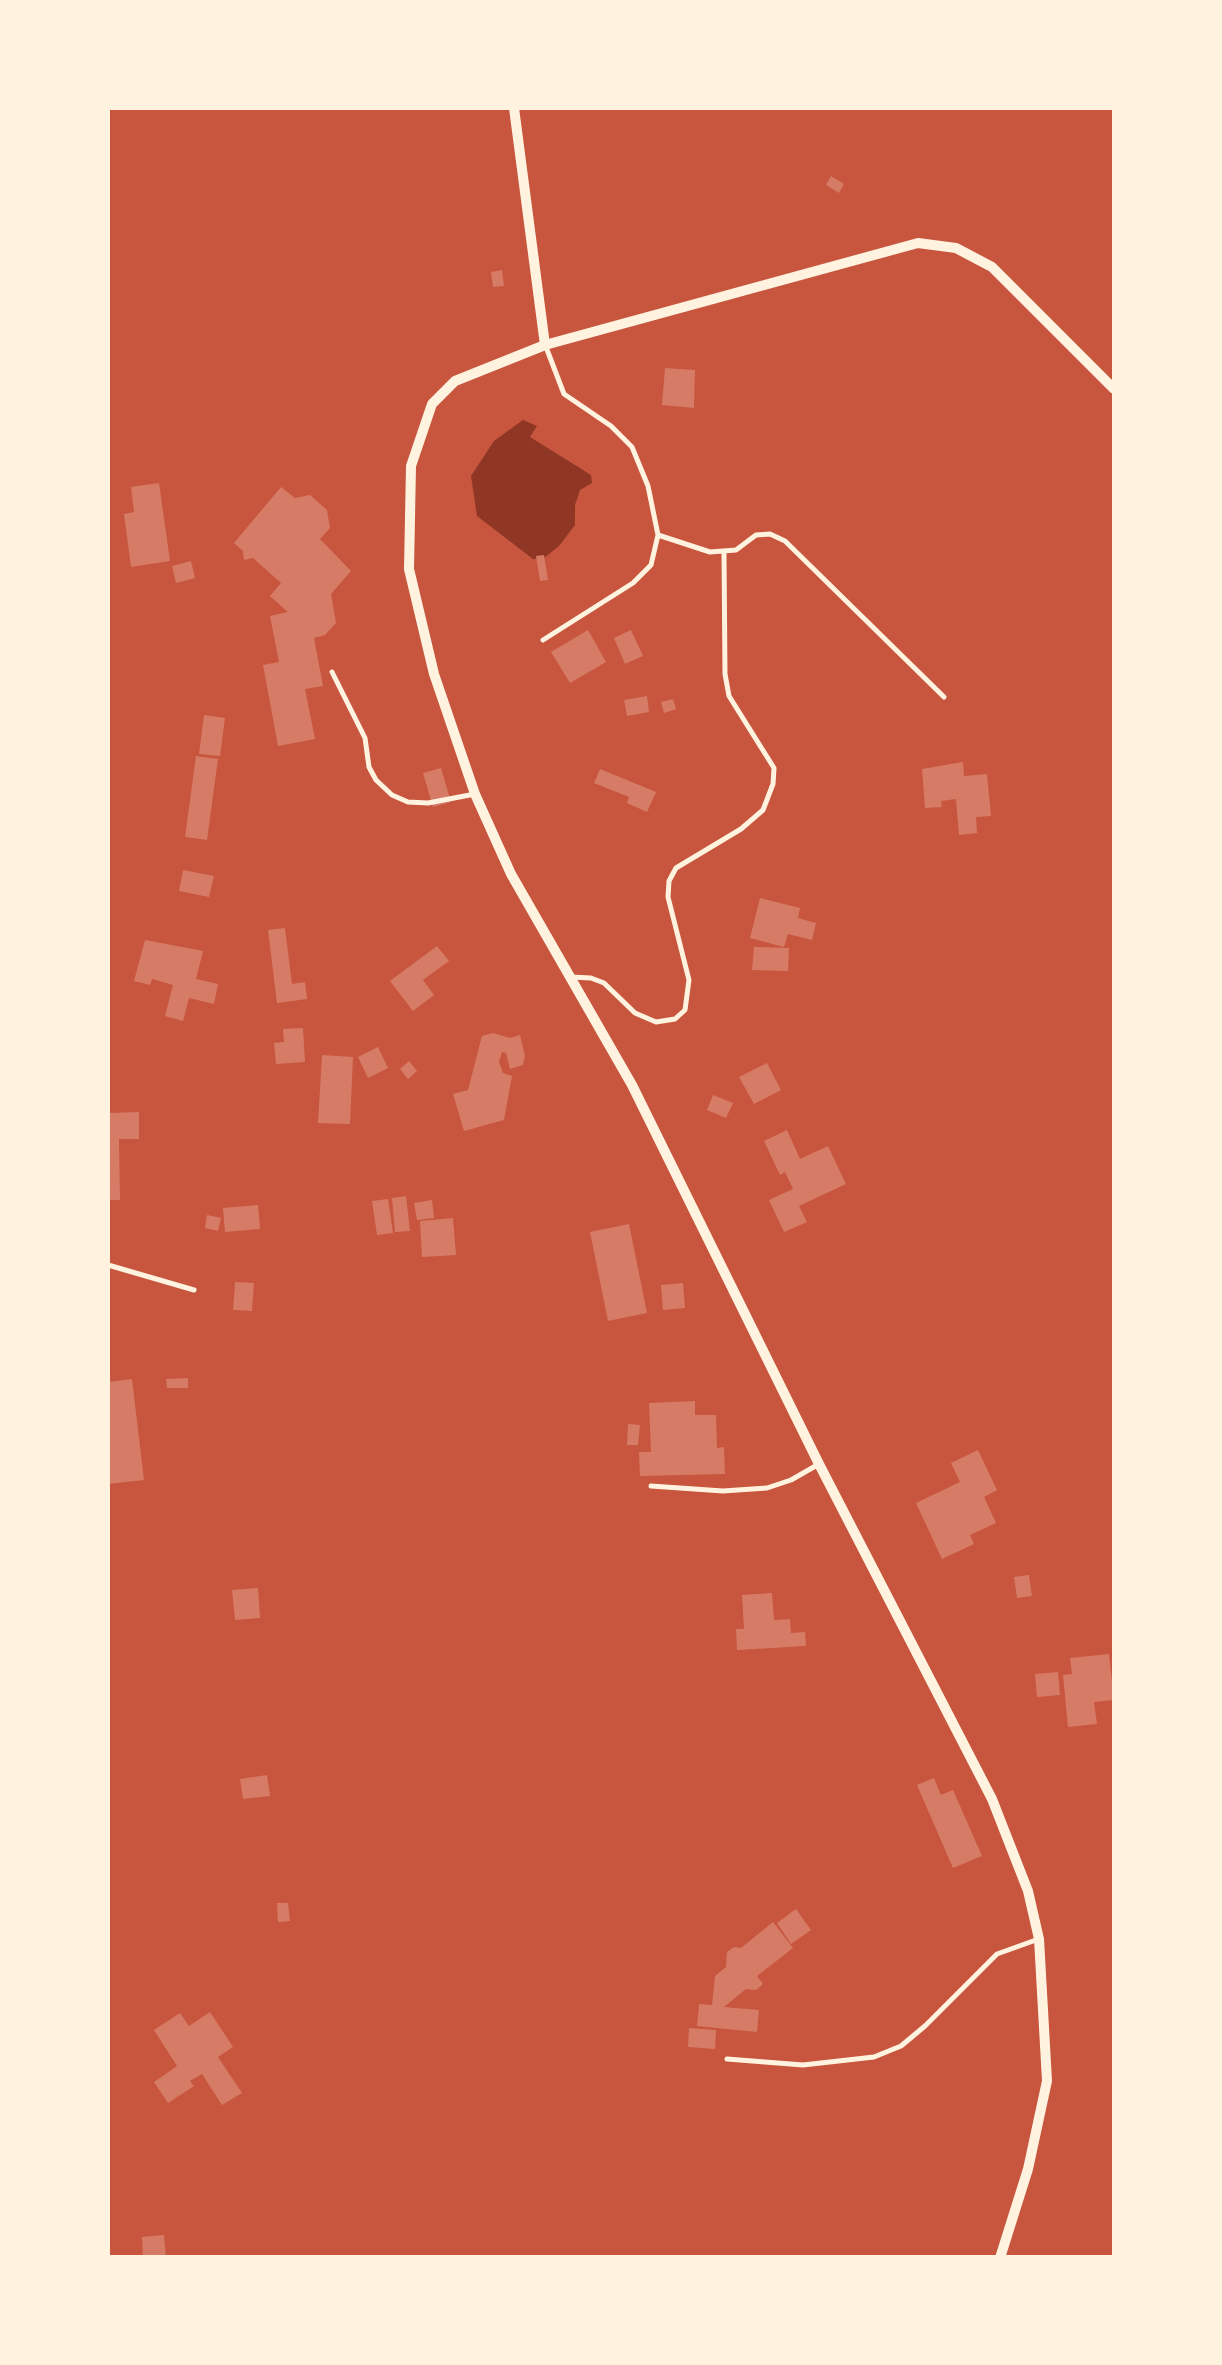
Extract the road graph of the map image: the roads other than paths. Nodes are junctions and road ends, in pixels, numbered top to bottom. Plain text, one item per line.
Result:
1 (514, 108) edge
2 (545, 345) junction
3 (1114, 388) edge
4 (658, 535) junction
5 (724, 553) junction
6 (543, 640) dead end
7 (332, 672) dead end
8 (944, 697) dead end
9 (475, 794) junction
10 (570, 977) junction
11 (108, 1265) edge
12 (194, 1290) dead end
13 (819, 1464) junction
14 (651, 1486) dead end
15 (1039, 1939) junction
16 (726, 2059) dead end
17 (1000, 2258) edge

1 - 2 street
2 - 3 street
2 - 4 lane
2 - 9 street
4 - 5 lane
4 - 6 lane
5 - 8 lane
5 - 10 lane
7 - 9 lane
9 - 10 street
10 - 13 street
11 - 12 lane
13 - 14 lane
13 - 15 street
15 - 16 lane
15 - 17 street

